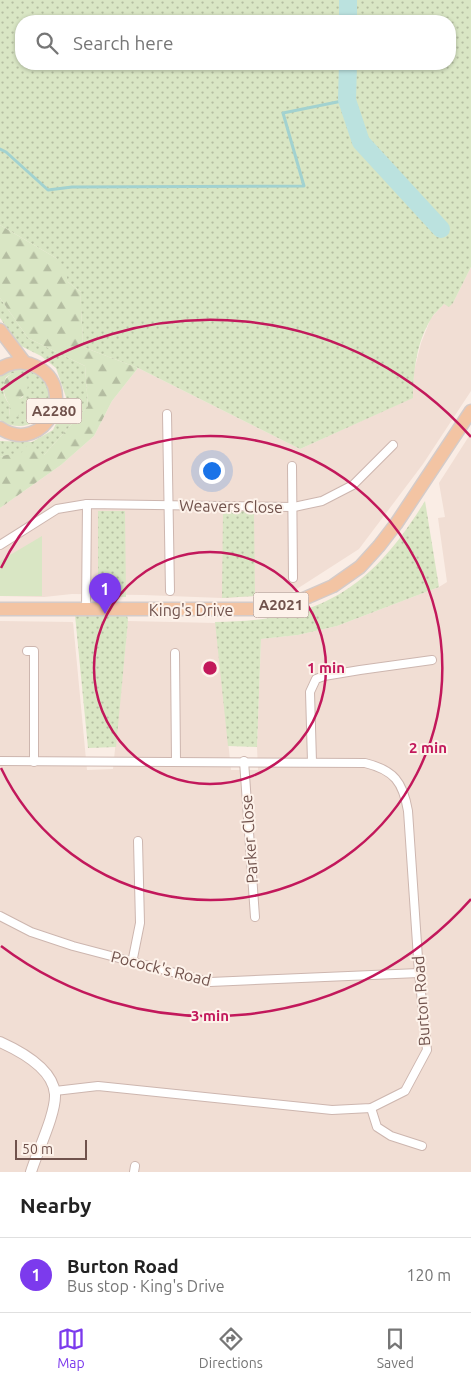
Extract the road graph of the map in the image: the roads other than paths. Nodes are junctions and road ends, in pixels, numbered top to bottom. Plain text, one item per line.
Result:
1 (0, 330) edge
2 (25, 363) junction
3 (0, 369) edge
4 (471, 411) edge
5 (167, 414) dead end
6 (2, 431) edge
7 (392, 445) dead end
8 (292, 466) dead end
9 (87, 504) junction
10 (168, 506) junction
11 (294, 507) junction
12 (0, 545) edge
13 (292, 578) dead end
14 (170, 591) dead end
15 (0, 609) edge
16 (86, 610) junction
17 (27, 651) dead end
18 (175, 653) dead end
19 (432, 660) dead end
20 (244, 761) junction
21 (0, 762) edge
22 (34, 762) junction
23 (176, 762) junction
24 (312, 762) junction
25 (138, 842) dead end
26 (0, 916) edge
27 (254, 917) dead end
28 (132, 963) junction
29 (419, 973) junction
30 (0, 1042) edge
31 (55, 1091) junction
32 (372, 1108) junction
33 (422, 1146) dead end
34 (31, 1172) edge

1 - 2 main road, A2280
2 - 3 main road
2 - 6 main road, A2280
4 - 16 main road, King's Drive / A2021
5 - 10 street, Weavers Close
7 - 11 street, Weavers Close
8 - 11 street, Weavers Close
9 - 10 street, Weavers Close
9 - 12 street, Weavers Close
9 - 16 street
10 - 11 street, Weavers Close
10 - 14 street, Weavers Close
11 - 13 street, Weavers Close
15 - 16 main road, King's Drive / A2021
17 - 22 street
18 - 23 street
19 - 24 street
20 - 23 street, Burton Road
20 - 24 street, Burton Road
20 - 27 street, Parker Close
21 - 22 street, Burton Road
22 - 23 street, Burton Road
24 - 29 street, Burton Road
25 - 28 street
26 - 28 street, Pocock's Road
28 - 29 street, Pocock's Road
29 - 32 street, Burton Road
30 - 31 street
31 - 32 street, Burton Road
31 - 34 street
32 - 33 street

